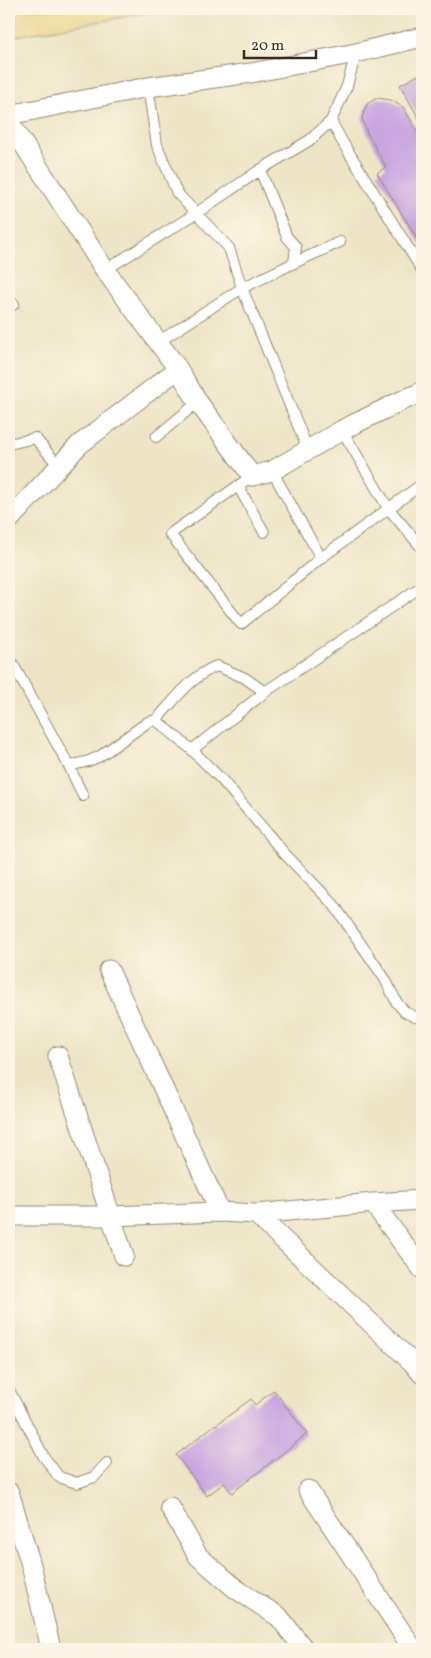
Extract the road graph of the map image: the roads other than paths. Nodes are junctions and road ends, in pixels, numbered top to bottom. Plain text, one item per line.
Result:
1 (422, 37) edge
2 (356, 53) junction
3 (148, 87) junction
4 (9, 115) edge
5 (331, 121) junction
6 (9, 122) edge
7 (260, 170) junction
8 (195, 214) junction
9 (340, 242) dead end
10 (294, 263) junction
11 (105, 270) junction
12 (422, 270) edge
13 (242, 288) junction
14 (158, 342) junction
15 (178, 369) junction
16 (422, 392) edge
17 (198, 402) junction
18 (342, 430) junction
19 (156, 437) dead end
20 (9, 444) edge
21 (308, 450) junction
22 (58, 466) junction
23 (272, 471) junction
24 (245, 481) junction
25 (422, 484) edge
26 (388, 508) junction
27 (9, 520) edge
28 (264, 532) dead end
29 (422, 548) edge
30 (321, 558) junction
31 (422, 586) edge
32 (9, 657) edge
33 (265, 692) junction
34 (156, 720) junction
35 (192, 750) junction
36 (69, 766) junction
37 (83, 796) dead end
38 (109, 970) dead end
39 (422, 1017) edge
40 (58, 1056) dead end
41 (422, 1200) edge
42 (373, 1203) junction
43 (220, 1212) junction
44 (256, 1214) junction
45 (9, 1216) edge
46 (110, 1216) junction
47 (124, 1256) dead end
48 (422, 1269) edge
49 (422, 1374) edge
50 (9, 1390) edge
51 (107, 1463) dead end
52 (308, 1490) dead end
53 (9, 1492) edge
54 (170, 1507) dead end
55 (51, 1649) edge
56 (304, 1649) edge
57 (413, 1649) edge

1 - 2 street
2 - 3 street
2 - 5 lane
3 - 4 street
3 - 8 lane
5 - 7 lane
5 - 12 lane
6 - 11 street
7 - 8 lane
7 - 10 lane
8 - 11 lane
8 - 13 lane
9 - 10 lane
10 - 13 lane
11 - 14 street
13 - 14 lane
13 - 21 lane
14 - 15 street
15 - 17 street
15 - 22 street
16 - 18 street
17 - 19 lane
17 - 24 street
18 - 21 street
18 - 26 lane
20 - 22 lane
21 - 23 street
22 - 27 street
23 - 24 street
23 - 30 lane
24 - 28 lane
24 - 30 lane
25 - 26 lane
26 - 29 lane
26 - 30 lane
31 - 33 lane
32 - 36 lane
33 - 34 lane
33 - 35 lane
34 - 35 lane
34 - 36 lane
35 - 39 lane
36 - 37 lane
38 - 43 street
40 - 46 street
41 - 42 street
42 - 44 street
42 - 48 street
43 - 44 street
43 - 46 street
44 - 49 street
45 - 46 street
46 - 47 street
50 - 51 lane
52 - 57 street
53 - 55 street
54 - 56 street

